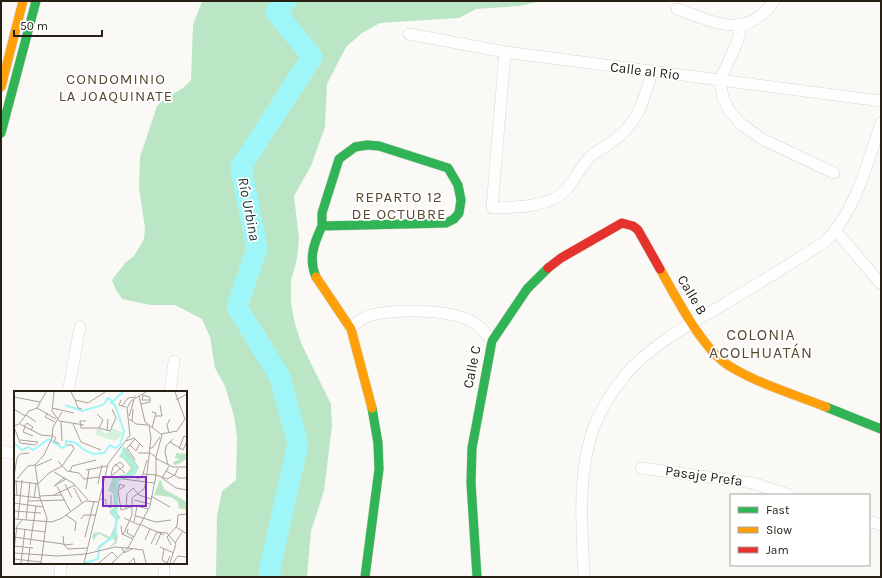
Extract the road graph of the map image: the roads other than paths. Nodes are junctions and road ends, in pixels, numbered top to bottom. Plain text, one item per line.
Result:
1 (23, 1) edge
2 (36, 1) edge
3 (774, 1) edge
4 (677, 9) dead end
5 (741, 26) junction
6 (409, 34) dead end
7 (505, 52) junction
8 (652, 72) junction
9 (720, 80) junction
10 (1, 87) edge
11 (881, 101) edge
12 (881, 123) edge
13 (1, 133) edge
14 (834, 173) dead end
15 (622, 223) joint
16 (322, 226) junction
17 (836, 231) junction
18 (881, 284) edge
19 (692, 324) junction
20 (80, 327) dead end
21 (350, 328) junction
22 (492, 341) junction
23 (174, 361) dead end
24 (68, 391) edge
25 (170, 391) edge
26 (881, 428) edge
27 (1, 451) edge
28 (14, 454) edge
29 (641, 468) dead end
30 (786, 494) edge
31 (870, 521) edge
32 (881, 525) edge
33 (61, 564) edge
34 (164, 564) edge
35 (60, 577) edge
36 (164, 577) edge
37 (365, 577) edge
38 (477, 577) edge
39 (584, 577) edge

1 - 10 street
2 - 13 street
3 - 5 street
4 - 5 street
5 - 9 street
6 - 7 street, Calle al Rio
7 - 8 street, Calle al Rio
7 - 8 street
8 - 9 street, Calle al Rio
9 - 11 street, Calle al Rio
9 - 14 street
12 - 17 street
15 - 19 street, Calle B
15 - 22 street, Calle C
16 - 16 street
16 - 21 street
17 - 18 street
17 - 19 street
19 - 26 street, Calle B
19 - 39 street
20 - 24 street
21 - 22 street
21 - 37 street
22 - 38 street, Calle C
23 - 25 street
27 - 28 street
29 - 30 street, Pasaje Prefa
31 - 32 street
33 - 35 street
34 - 36 street

